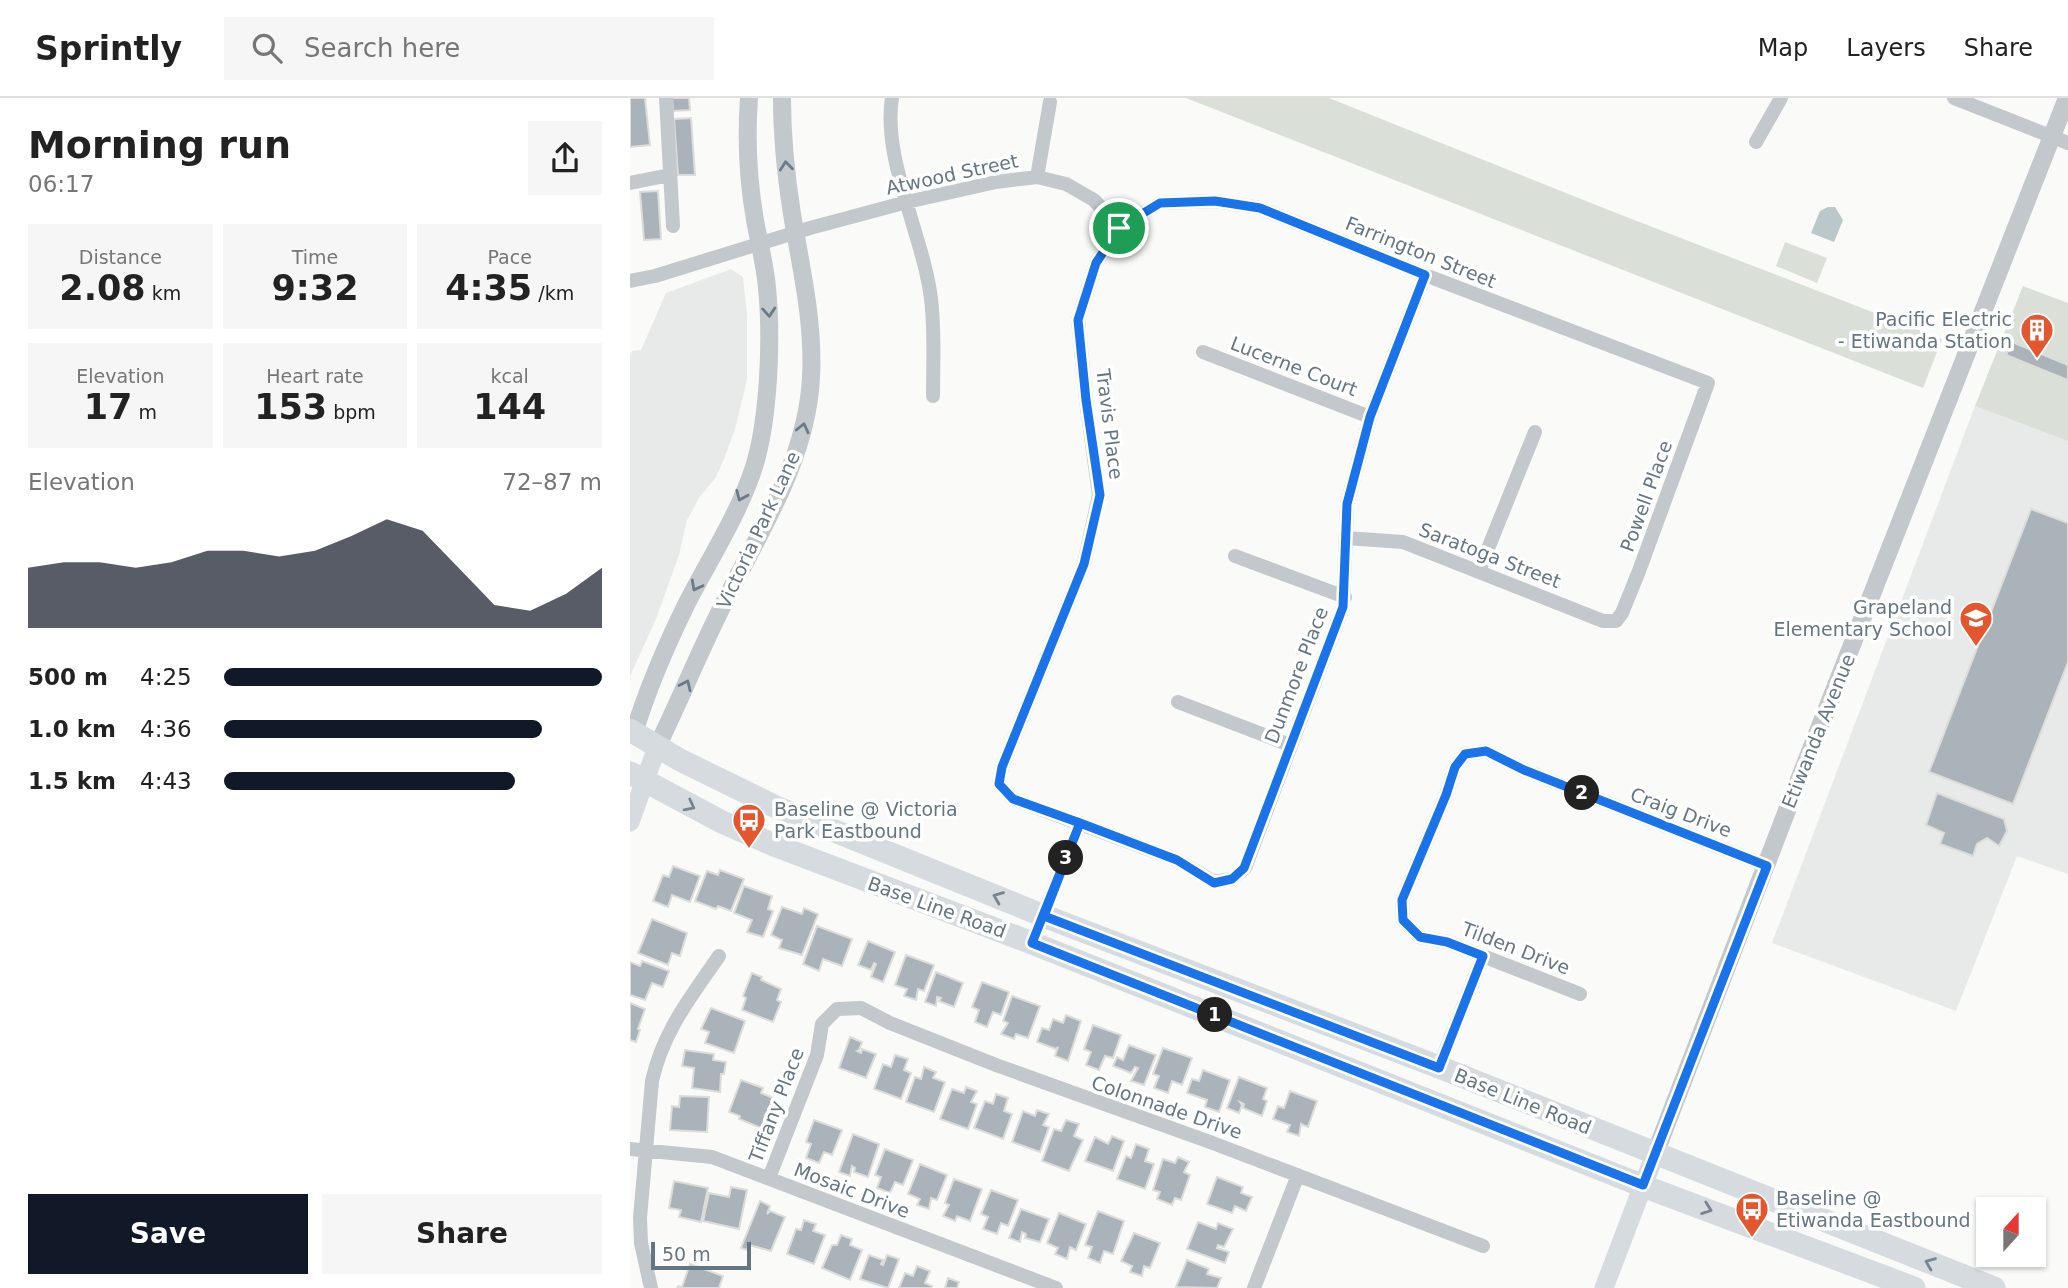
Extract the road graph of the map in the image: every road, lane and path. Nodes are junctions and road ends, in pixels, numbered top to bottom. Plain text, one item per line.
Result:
1 (666, 98) edge
2 (749, 98) edge
3 (782, 98) edge
4 (892, 98) edge
5 (1782, 98) edge
6 (1954, 98) edge
7 (2067, 98) edge
8 (1050, 102) dead end
9 (2060, 140) edge
10 (1756, 142) dead end
11 (670, 175) junction
12 (1037, 177) junction
13 (630, 183) edge
14 (907, 202) junction
15 (673, 226) dead end
16 (1119, 228) junction
17 (788, 236) junction
18 (761, 244) junction
19 (1425, 275) junction
20 (630, 281) edge
21 (1203, 352) dead end
22 (1708, 383) joint
23 (933, 396) dead end
24 (1370, 417) junction
25 (1535, 432) dead end
26 (1346, 538) junction
27 (1235, 556) dead end
28 (1479, 571) junction
29 (1345, 597) junction
30 (1616, 621) joint
31 (1178, 702) dead end
32 (631, 737) edge
33 (1290, 745) junction
34 (657, 747) junction
35 (637, 778) edge
36 (630, 822) edge
37 (1080, 823) junction
38 (1767, 866) junction
39 (1044, 916) junction
40 (1403, 920) joint
41 (1032, 943) junction
42 (719, 956) dead end
43 (1483, 956) junction
44 (1580, 994) dead end
45 (837, 1009) joint
46 (1439, 1068) junction
47 (637, 1150) edge
48 (1655, 1154) junction
49 (1298, 1175) junction
50 (769, 1178) junction
51 (1643, 1185) junction
52 (1483, 1247) dead end
53 (651, 1288) edge
54 (1056, 1288) edge
55 (1254, 1288) edge
56 (1604, 1288) edge
57 (1914, 1288) edge
58 (1994, 1288) edge

1 - 11 street
2 - 18 street, Victoria Park Lane
17 -> 3 street, Victoria Park Lane
4 - 14 street
5 - 10 street
6 - 9 street
7 - 9 street, Etiwanda Avenue
8 - 12 street
9 - 38 street, Etiwanda Avenue
11 - 13 street
11 - 15 street
12 - 14 street, Atwood Street
12 - 16 street, Atwood Street
14 - 17 street, Atwood Street
14 - 23 street
16 - 19 street, Farrington Street
16 - 37 street, Travis Place
17 - 18 street, Atwood Street
34 -> 17 street, Victoria Park Lane
18 - 20 street, Atwood Street
18 -> 32 street, Victoria Park Lane
19 - 22 street, Farrington Street
19 - 24 street, Dunmore Place
21 - 24 street, Lucerne Court
22 - 30 street, Powell Place
24 - 26 street, Dunmore Place
25 - 28 street
26 - 28 street, Saratoga Street
26 - 29 street, Dunmore Place
27 - 29 street
28 - 30 street, Saratoga Street
29 - 33 street, Dunmore Place
31 - 33 street
32 - 34 main road, Base Line Road
33 - 37 street, Dunmore Place
34 - 35 main road, Victoria Park Lane
39 -> 34 main road, Base Line Road
35 - 36 main road, Victoria Park Lane
35 -> 41 main road, Base Line Road
37 - 39 street
38 - 40 street, Craig Drive
38 - 48 street, Etiwanda Avenue
39 - 41 street
39 - 46 main road, Base Line Road
40 - 43 street, Tilden Drive
41 - 51 main road, Base Line Road
42 - 47 street
43 - 44 street, Tilden Drive
43 - 46 street
45 - 49 street, Colonnade Drive
45 - 50 street, Tiffany Place
46 - 48 main road, Base Line Road
47 - 50 street, Mosaic Drive
47 - 53 street
48 - 51 main road, Etiwanda Avenue
58 -> 48 main road, Base Line Road
49 - 52 street, Colonnade Drive
49 - 55 street
50 - 54 street, Mosaic Drive
51 - 56 main road, Etiwanda Avenue
51 -> 57 main road, Base Line Road

